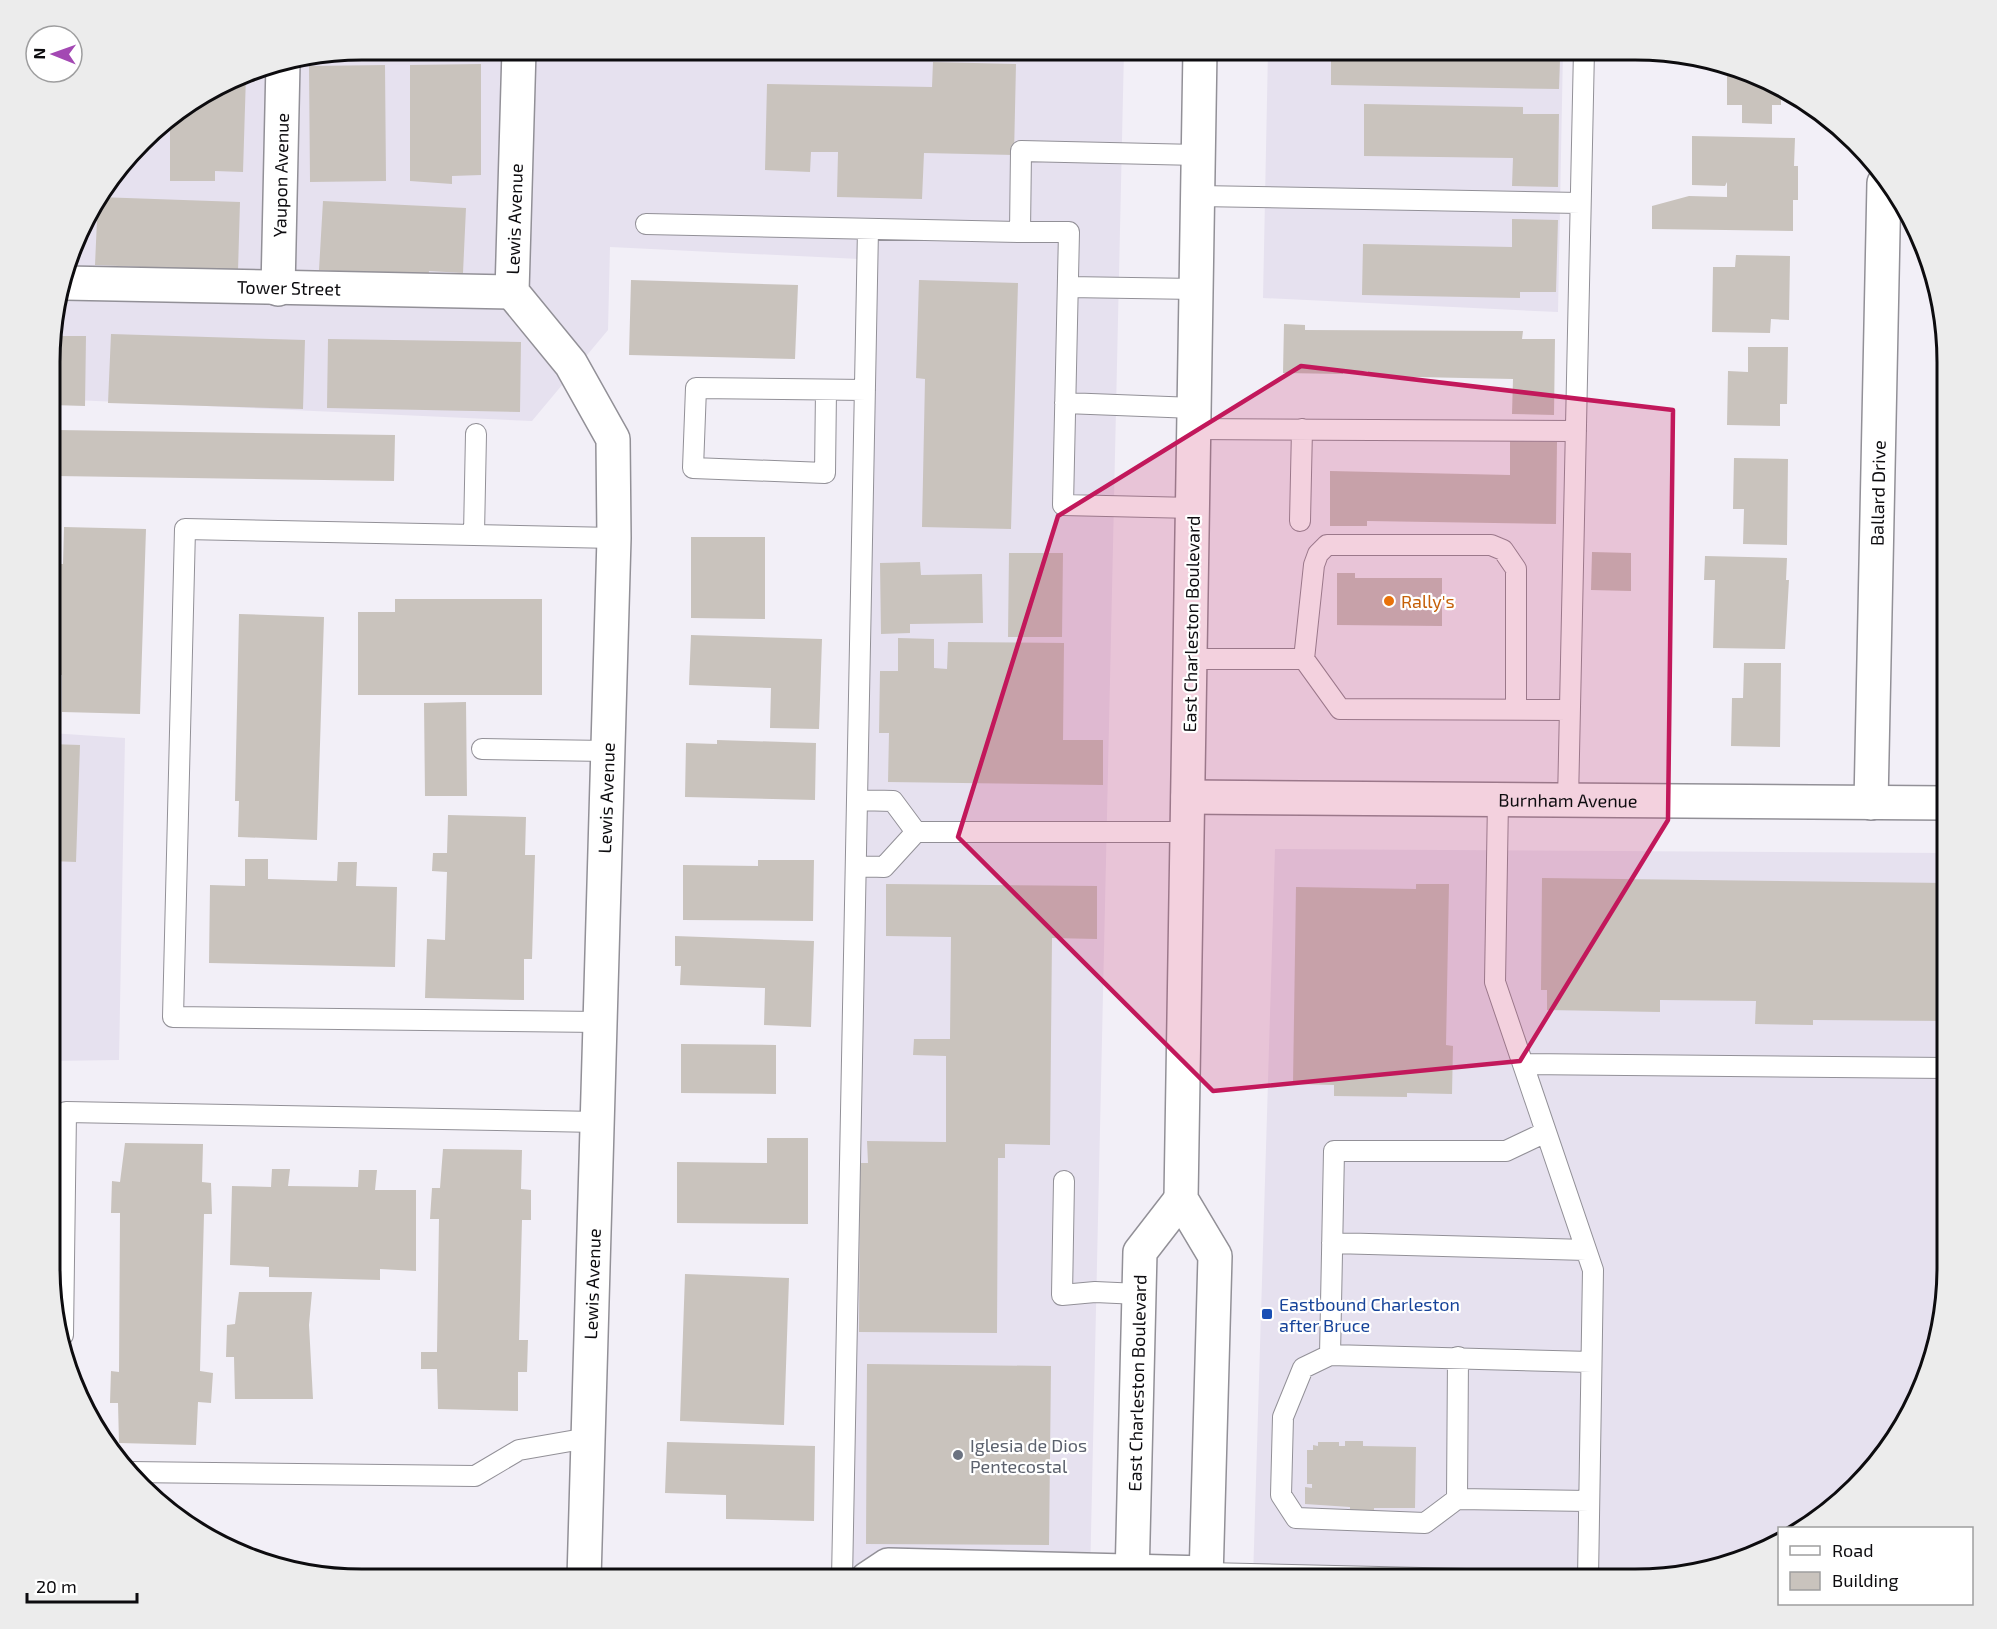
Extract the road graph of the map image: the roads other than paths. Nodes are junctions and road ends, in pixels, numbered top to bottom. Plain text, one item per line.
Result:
1 (519, 60) edge
2 (1200, 60) edge
3 (1584, 60) edge
4 (283, 70) edge
5 (1198, 155) junction
6 (1884, 191) edge
7 (1198, 196) junction
8 (1581, 203) junction
9 (646, 224) dead end
10 (868, 229) junction
11 (1020, 232) junction
12 (70, 283) edge
13 (1068, 287) junction
14 (278, 289) junction
15 (1196, 289) junction
16 (512, 292) junction
17 (826, 390) junction
18 (865, 390) junction
19 (1065, 403) junction
20 (1194, 418) junction
21 (1302, 429) junction
22 (1576, 431) junction
23 (476, 434) dead end
24 (1193, 508) junction
25 (1300, 520) dead end
26 (474, 534) junction
27 (614, 538) junction
28 (1190, 659) junction
29 (1304, 660) junction
30 (1516, 709) junction
31 (1570, 710) junction
32 (482, 749) dead end
33 (608, 750) junction
34 (1188, 797) junction
35 (857, 800) junction
36 (1498, 800) junction
37 (1568, 801) junction
38 (1871, 803) junction
39 (1937, 803) edge
40 (916, 832) junction
41 (1187, 832) junction
42 (856, 866) junction
43 (600, 1022) junction
44 (1523, 1064) junction
45 (1937, 1068) edge
46 (597, 1122) junction
47 (1546, 1132) junction
48 (1064, 1181) dead end
49 (1181, 1199) junction
50 (1332, 1243) junction
51 (1586, 1250) junction
52 (1139, 1294) junction
53 (63, 1309) edge
54 (1330, 1355) junction
55 (1458, 1357) junction
56 (1592, 1362) junction
57 (588, 1438) junction
58 (140, 1472) edge
59 (1457, 1498) junction
60 (1589, 1501) junction
61 (584, 1569) edge
62 (842, 1569) edge
63 (881, 1569) edge
64 (999, 1569) edge
65 (1132, 1569) edge
66 (1207, 1569) edge
67 (1588, 1569) edge

1 - 16 street, Lewis Avenue
2 - 5 street, East Charleston Boulevard
3 - 8 lane
4 - 14 street, Yaupon Avenue
5 - 7 street, East Charleston Boulevard
5 - 11 lane
6 - 38 street, Ballard Drive
7 - 8 lane
7 - 15 street, East Charleston Boulevard
8 - 22 lane
9 - 10 lane
10 - 11 lane
10 - 18 lane
11 - 13 lane
12 - 14 street, Tower Street
13 - 15 lane
13 - 19 lane
14 - 16 street, Tower Street
15 - 20 street, East Charleston Boulevard
16 - 27 street, Lewis Avenue
17 - 17 lane
17 - 18 lane
18 - 35 lane
19 - 20 lane
19 - 24 lane
20 - 21 lane
20 - 24 street, East Charleston Boulevard
21 - 22 lane
21 - 25 lane
22 - 31 lane
23 - 26 lane
24 - 28 street, East Charleston Boulevard
26 - 27 lane
26 - 43 lane
27 - 33 street, Lewis Avenue
28 - 29 lane
28 - 34 street, East Charleston Boulevard
29 - 30 lane
29 - 30 lane
30 - 31 lane
31 - 37 lane
32 - 33 lane
33 - 43 street, Lewis Avenue
34 - 36 street, Burnham Avenue
34 - 41 street, East Charleston Boulevard
35 - 40 lane
35 - 42 lane
36 - 37 street, Burnham Avenue
36 - 44 lane
37 - 38 street, Burnham Avenue
38 - 39 street, Burnham Avenue
40 - 41 lane
40 - 42 lane
41 - 49 street, East Charleston Boulevard
42 - 62 lane
43 - 46 street, Lewis Avenue
44 - 45 lane
44 - 47 lane
46 - 53 lane
46 - 57 street, Lewis Avenue
47 - 50 lane
47 - 51 lane
48 - 52 lane
49 - 52 street, East Charleston Boulevard
49 - 66 street
50 - 51 lane
50 - 54 lane
51 - 56 lane
52 - 65 street, East Charleston Boulevard
54 - 55 lane
54 - 59 lane
55 - 56 lane
55 - 59 lane
56 - 60 lane
57 - 58 lane
57 - 61 street, Lewis Avenue
59 - 60 lane
60 - 67 lane
63 - 64 street

